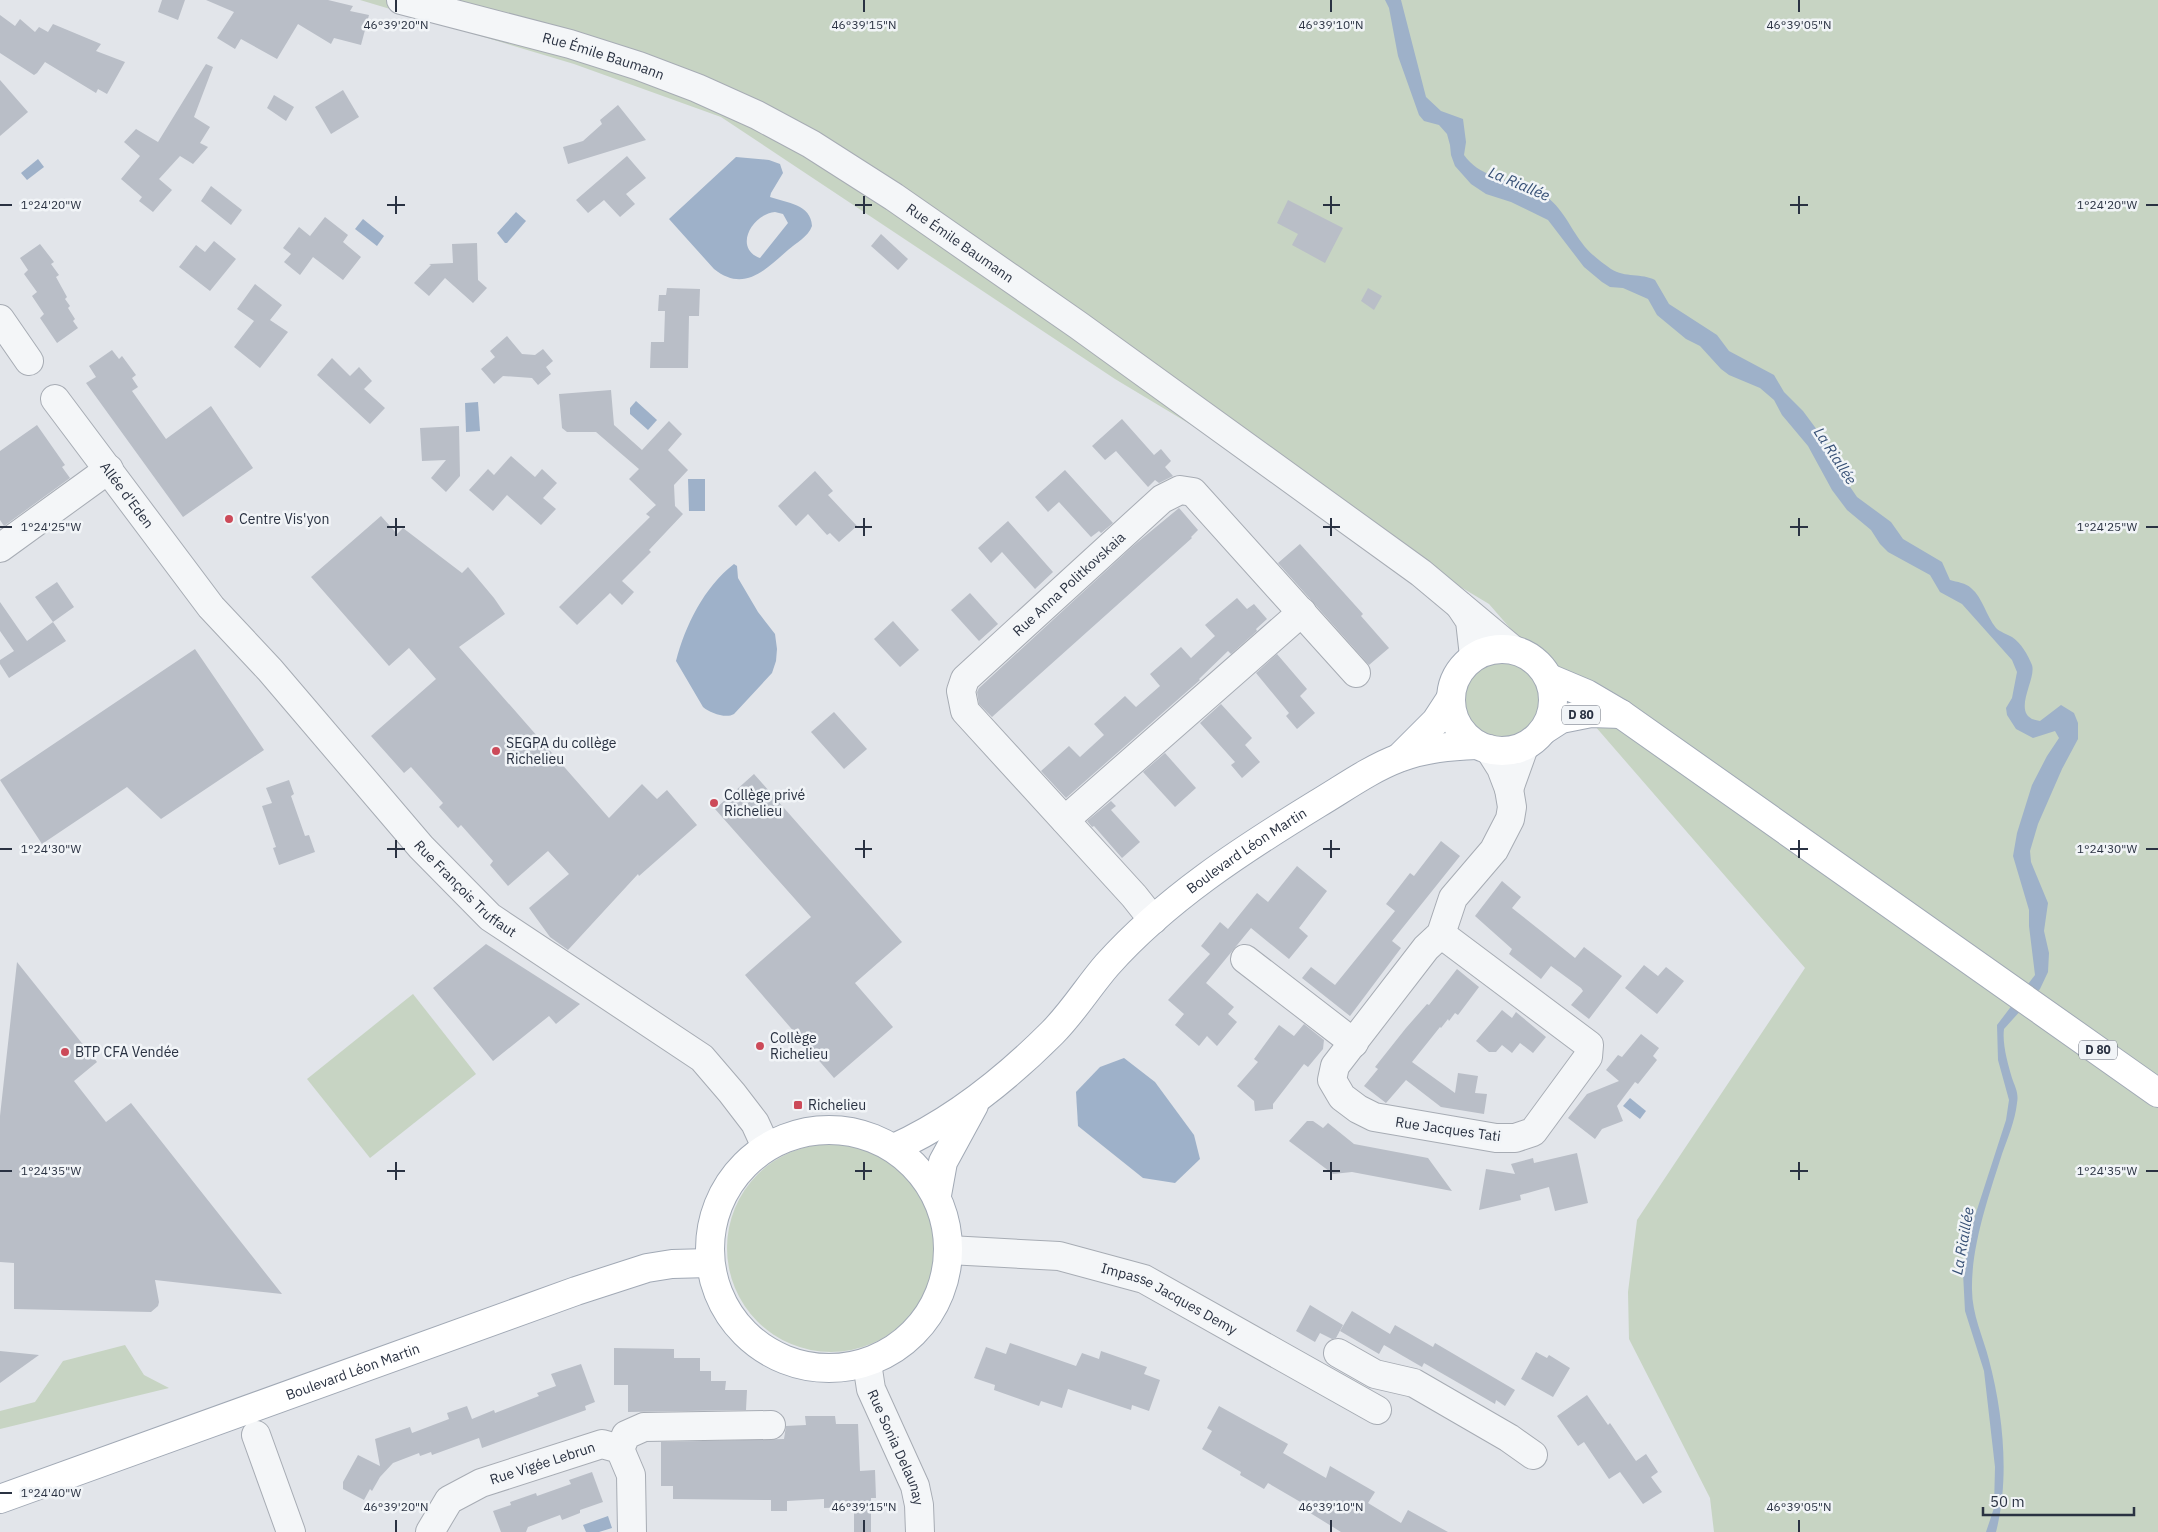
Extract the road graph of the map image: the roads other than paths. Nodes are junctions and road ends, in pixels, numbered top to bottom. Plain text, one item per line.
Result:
1 (401, 0) edge
2 (0, 320) edge
3 (29, 361) dead end
4 (55, 399) dead end
5 (109, 469) junction
6 (0, 548) edge
7 (198, 591) joint
8 (1458, 602) junction
9 (1302, 612) junction
10 (1512, 649) junction
11 (1474, 656) junction
12 (1356, 673) dead end
13 (1549, 678) junction
14 (1451, 698) junction
15 (1621, 714) junction
16 (1534, 738) junction
17 (1483, 747) junction
18 (1400, 757) junction
19 (1509, 789) junction
20 (1065, 820) junction
21 (1154, 920) junction
22 (1441, 934) junction
23 (1245, 959) dead end
24 (1354, 1043) junction
25 (2158, 1092) edge
26 (977, 1099) junction
27 (766, 1147) junction
28 (894, 1148) junction
29 (937, 1195) junction
30 (949, 1250) junction
31 (710, 1263) junction
32 (1338, 1353) dead end
33 (867, 1363) junction
34 (1384, 1376) junction
35 (771, 1425) dead end
36 (256, 1435) dead end
37 (620, 1449) junction
38 (1533, 1455) dead end
39 (0, 1499) edge
40 (291, 1532) edge
41 (430, 1532) edge
42 (632, 1532) edge
43 (920, 1532) edge

1 - 8 street, Rue Émile Baumann
2 - 3 street
4 - 5 street, Allée d'Eden
5 - 6 street
5 - 7 street, Allée d'Eden
7 - 27 street, Rue François Truffaut
8 - 10 street, Rue Émile Baumann
8 - 11 street, Rue Émile Baumann
9 - 12 street, Rue Anna Politkovskaia
9 - 20 street
9 - 20 street, Rue Anna Politkovskaia
10 - 11 main road
10 - 13 main road
11 - 14 main road
13 - 15 main road, D 80
13 - 16 main road
14 - 17 main road
14 - 18 main road, Boulevard Léon Martin
15 - 16 main road, D 80
15 - 25 main road, D 80
16 - 17 main road
16 - 19 street
17 - 18 main road, Boulevard Léon Martin
17 - 19 street
18 - 21 main road, Boulevard Léon Martin
19 - 22 street, Rue Jacques Tati
20 - 21 street, Rue Anna Politkovskaia
21 - 26 main road, Boulevard Léon Martin
22 - 24 street, Rue Jacques Tati
22 - 24 street, Rue Jacques Tati
23 - 24 street
26 - 28 main road, Boulevard Léon Martin
26 - 29 main road, Boulevard Léon Martin
27 - 28 main road
27 - 31 main road
28 - 29 main road
29 - 30 main road
30 - 33 main road
30 - 34 street, Impasse Jacques Demy
31 - 33 main road
31 - 39 main road, Boulevard Léon Martin
32 - 34 street
33 - 43 street, Rue Sonia Delaunay
34 - 38 street
35 - 37 street
36 - 40 street
37 - 41 street, Rue Vigée Lebrun
37 - 42 street

